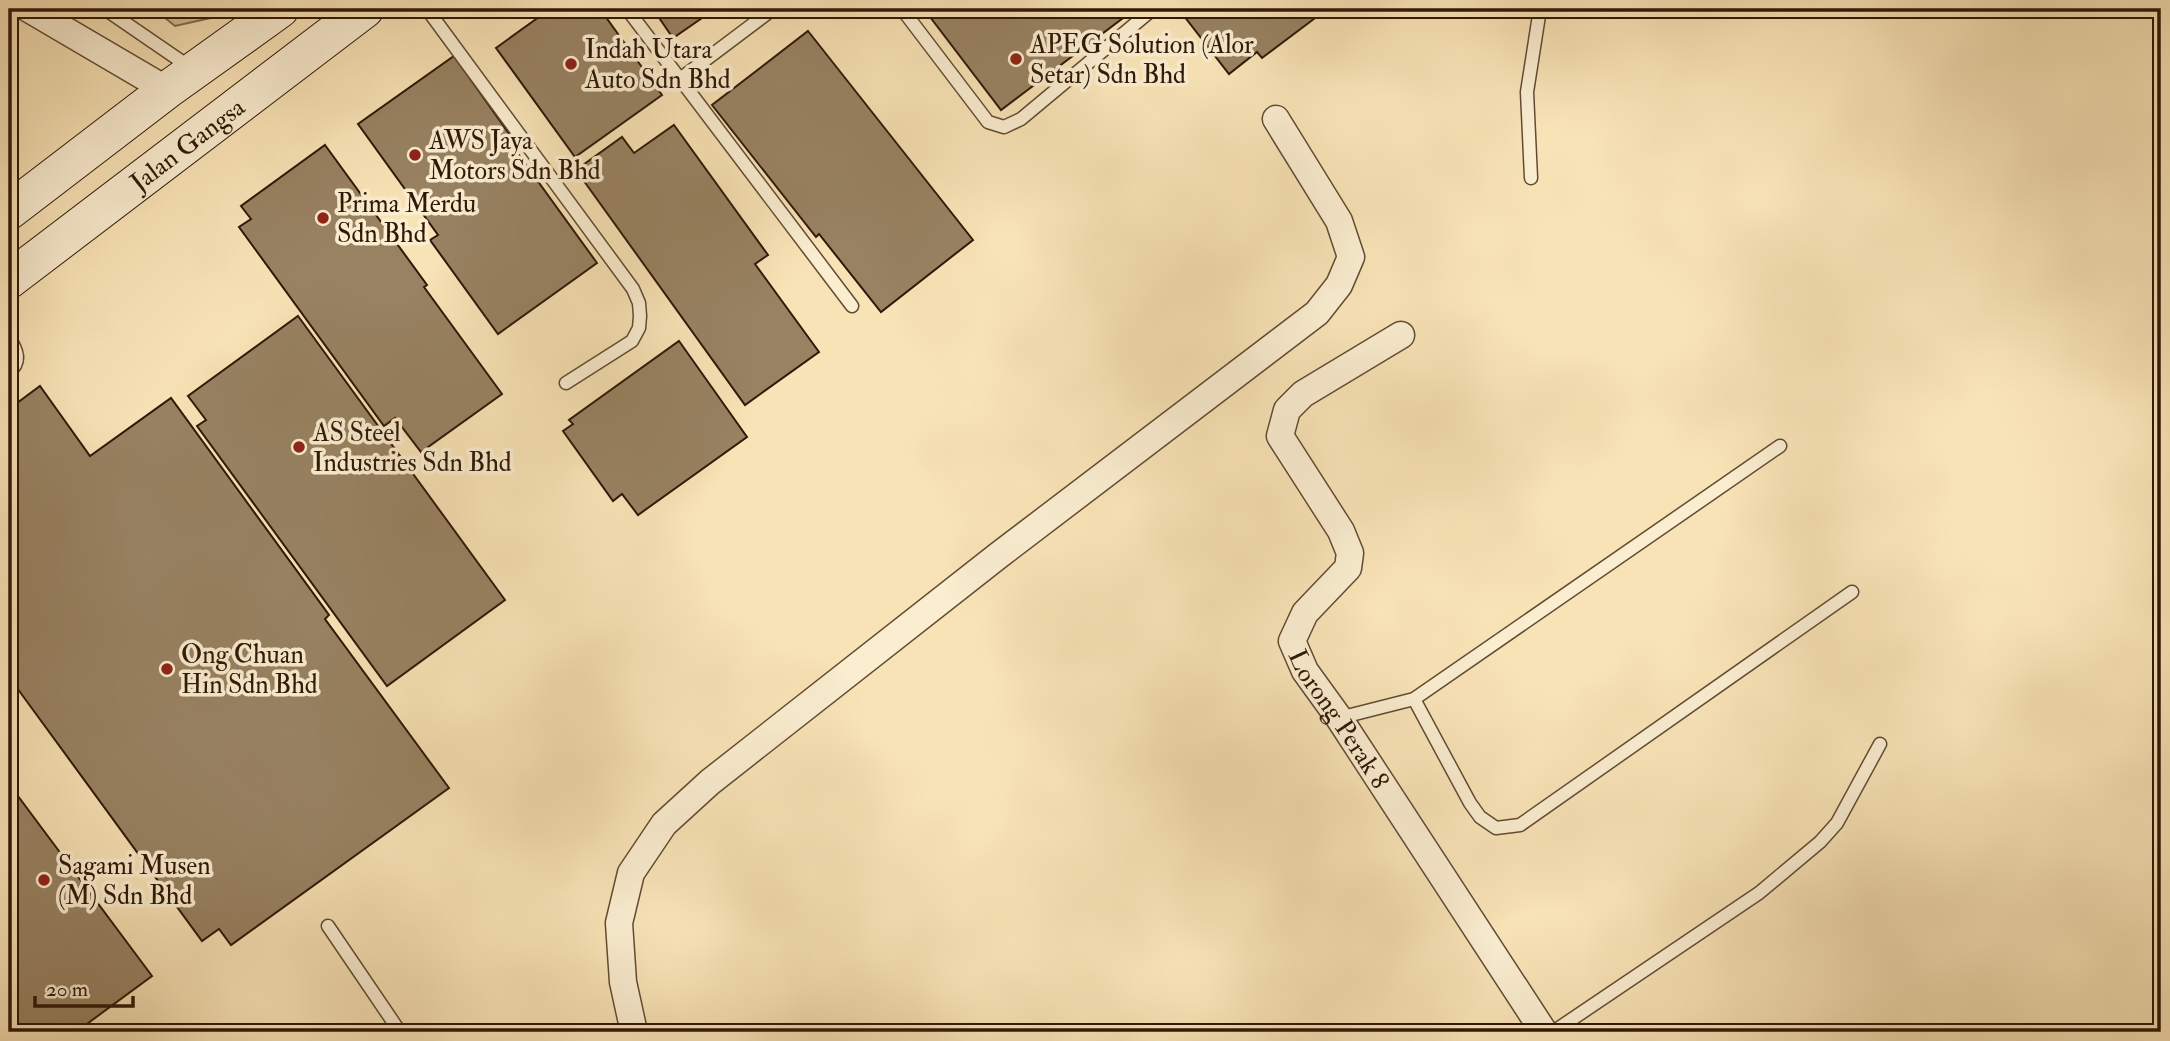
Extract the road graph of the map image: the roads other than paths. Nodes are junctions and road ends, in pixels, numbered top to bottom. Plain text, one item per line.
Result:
1 (30, 9) edge
2 (105, 9) edge
3 (280, 9) edge
4 (365, 9) edge
5 (428, 9) edge
6 (627, 9) edge
7 (773, 9) edge
8 (902, 9) edge
9 (1153, 9) edge
10 (1540, 9) edge
11 (680, 79) junction
12 (181, 80) junction
13 (1276, 119) dead end
14 (1531, 178) dead end
15 (9, 211) edge
16 (9, 280) edge
17 (852, 306) dead end
18 (1401, 335) dead end
19 (9, 338) edge
20 (9, 372) edge
21 (566, 383) dead end
22 (1780, 446) dead end
23 (1852, 592) dead end
24 (1414, 699) junction
25 (1339, 718) junction
26 (1880, 744) dead end
27 (328, 926) dead end
28 (400, 1032) edge
29 (634, 1032) edge
30 (1544, 1032) edge
31 (1553, 1032) edge

1 - 12 street
2 - 12 lane
3 - 12 main road
4 - 16 main road, Jalan Gangsa
5 - 21 lane
6 - 11 lane
7 - 11 lane
8 - 9 lane
10 - 14 lane
11 - 17 lane
12 - 15 main road
13 - 29 street
18 - 25 street, Lorong Perak 8
19 - 20 lane
22 - 24 lane
23 - 24 lane
24 - 25 lane
25 - 30 street, Lorong Perak 8
26 - 31 lane
27 - 28 lane

